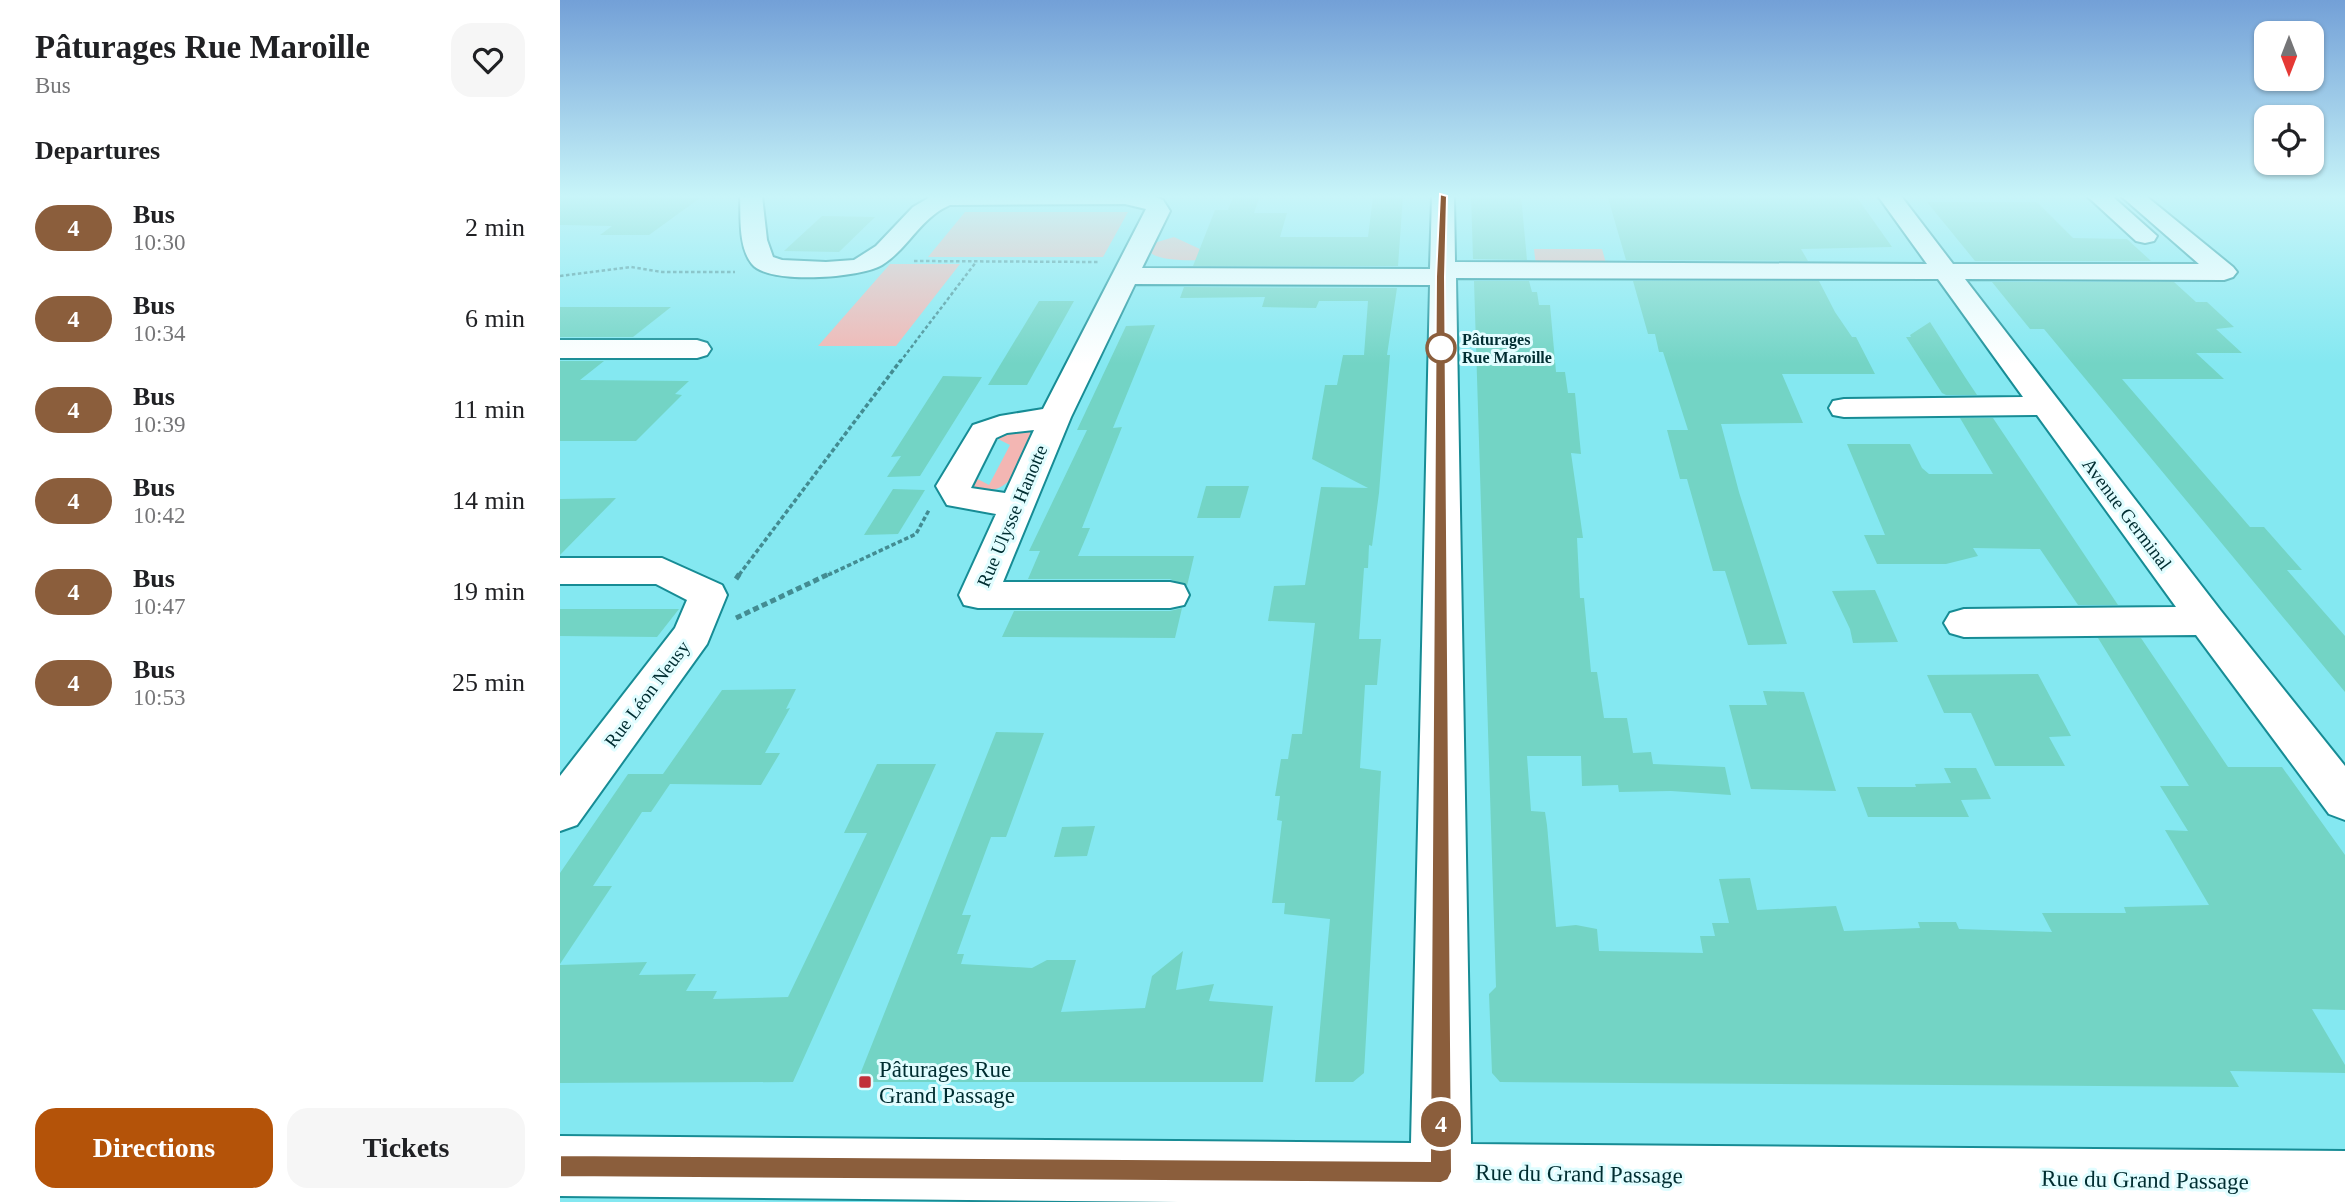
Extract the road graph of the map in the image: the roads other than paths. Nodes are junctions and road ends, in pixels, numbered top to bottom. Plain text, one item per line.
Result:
1 (759, 252) edge
2 (881, 252) edge
3 (1137, 252) edge
4 (1442, 252) edge
5 (1930, 252) edge
6 (2163, 252) edge
7 (2200, 252) edge
8 (1128, 271) junction
9 (1442, 271) junction
10 (1944, 272) junction
11 (2186, 272) junction
12 (560, 349) edge
13 (697, 349) dead end
14 (2046, 406) junction
15 (1844, 408) dead end
16 (1055, 416) junction
17 (1018, 506) junction
18 (560, 571) edge
19 (1170, 595) dead end
20 (2207, 621) junction
21 (1964, 623) dead end
22 (2345, 800) edge
23 (560, 811) edge
24 (560, 1166) edge
25 (1441, 1172) junction
26 (2345, 1182) edge

1 - 2 street
3 - 8 street, Rue Ulysse Hanotte
4 - 9 street
5 - 10 street, Avenue Germinal
6 - 11 street
7 - 11 street
8 - 9 street
8 - 16 street, Rue Ulysse Hanotte
9 - 10 street
9 - 25 street
10 - 11 street
10 - 14 street, Avenue Germinal
12 - 13 street
14 - 15 street
14 - 20 street, Avenue Germinal
16 - 17 street, Rue Ulysse Hanotte
16 - 17 street
17 - 19 street, Rue Ulysse Hanotte
18 - 23 street, Rue Léon Neusy
20 - 21 street
20 - 22 street, Avenue Germinal
24 - 25 street, Rue du Grand Passage
25 - 26 street, Rue du Grand Passage

